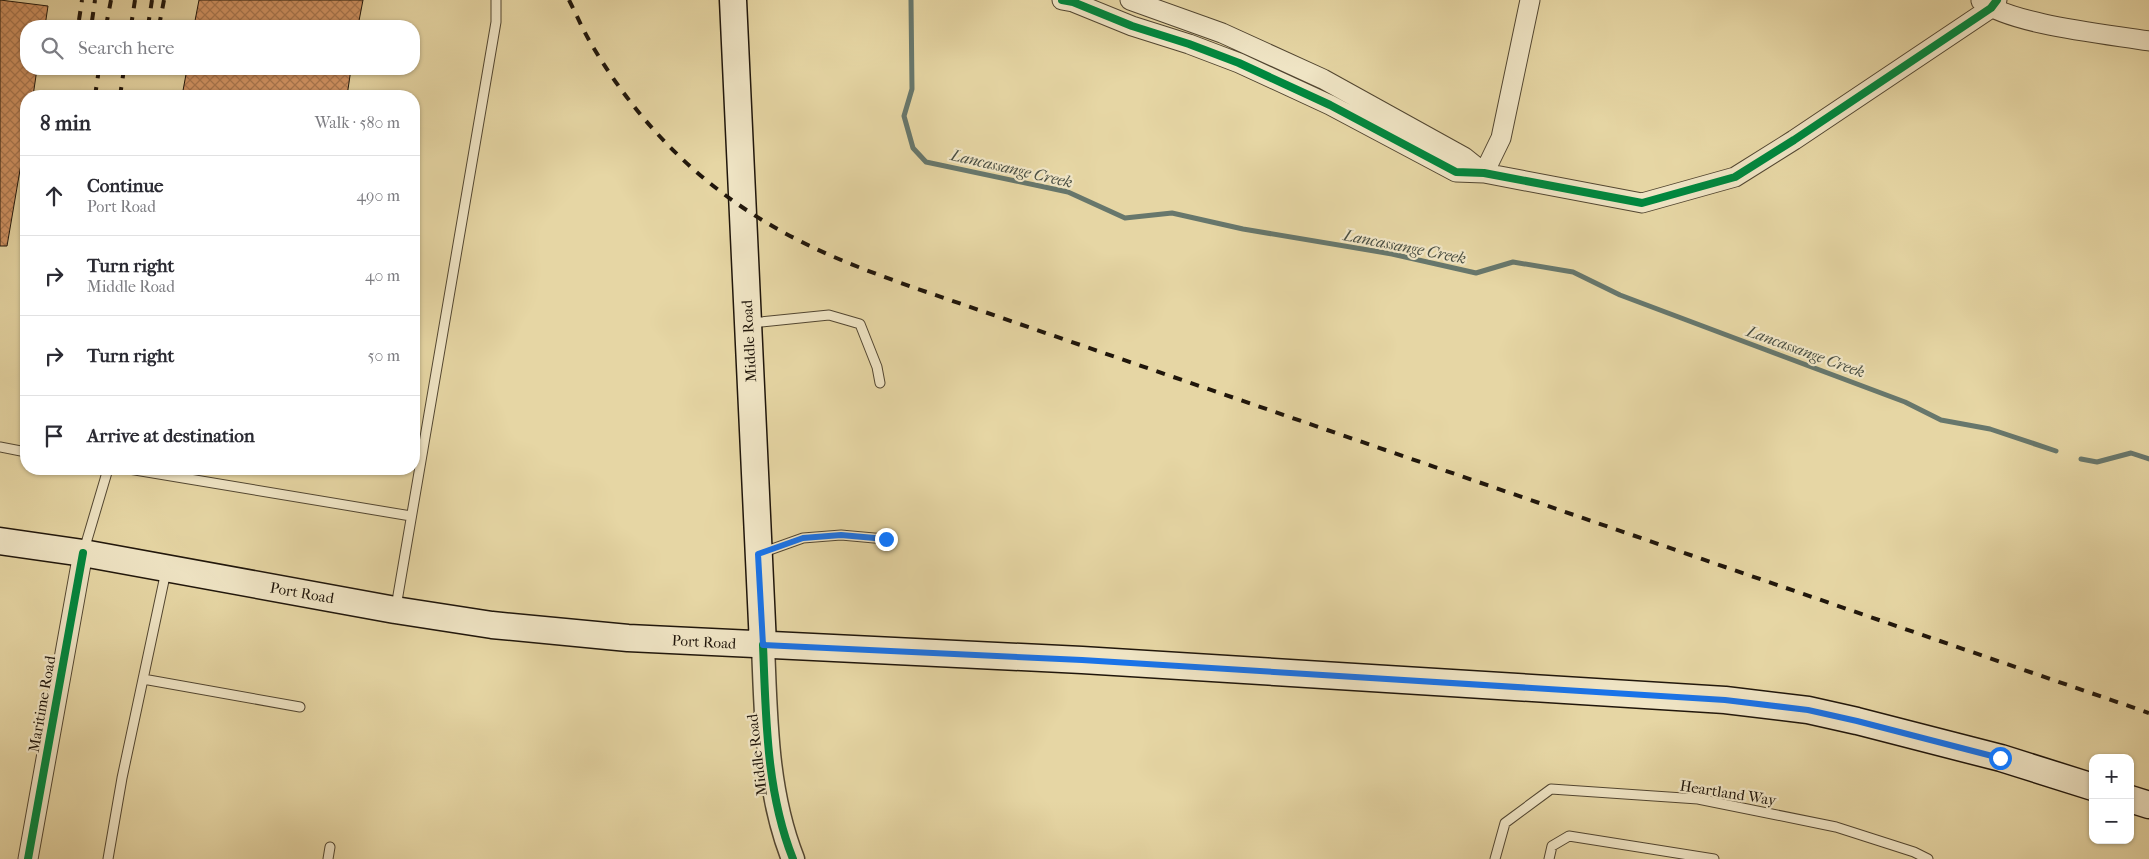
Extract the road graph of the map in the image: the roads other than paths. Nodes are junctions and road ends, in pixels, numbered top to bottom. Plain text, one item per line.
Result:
1 (496, 0) edge
2 (733, 0) edge
3 (1130, 0) edge
4 (1530, 0) edge
5 (1070, 1) edge
6 (1990, 3) edge
7 (2149, 40) edge
8 (1484, 173) junction
9 (748, 323) junction
10 (880, 383) dead end
11 (0, 447) edge
12 (20, 451) edge
13 (420, 463) edge
14 (106, 475) edge
15 (165, 475) edge
16 (418, 475) edge
17 (411, 516) junction
18 (886, 539) dead end
19 (0, 541) edge
20 (83, 553) junction
21 (758, 554) junction
22 (166, 568) junction
23 (395, 610) junction
24 (763, 645) junction
25 (143, 679) junction
26 (300, 707) dead end
27 (2089, 786) edge
28 (2134, 800) edge
29 (2149, 805) edge
30 (330, 847) dead end
31 (28, 859) edge
32 (108, 859) edge
33 (328, 859) edge
34 (793, 859) edge
35 (1495, 859) edge
36 (1549, 859) edge
37 (1714, 859) edge
38 (1928, 859) edge

1 - 13 lane
2 - 9 main road, Middle Road
3 - 8 street
4 - 8 street
5 - 8 street
6 - 7 street
6 - 8 street
9 - 10 lane
9 - 21 main road, Middle Road
11 - 12 lane
14 - 20 lane
15 - 17 lane
16 - 17 lane
17 - 23 lane
18 - 21 lane
19 - 20 main road, Port Road
20 - 22 main road, Port Road
20 - 31 street, Maritime Road
21 - 24 main road, Middle Road
22 - 23 main road, Port Road
22 - 25 lane
23 - 24 main road, Port Road
24 - 27 main road, Port Road
24 - 34 street, Middle Road
25 - 26 lane
25 - 32 lane
28 - 29 main road
30 - 33 lane
35 - 38 lane, Heartland Way
36 - 37 lane

